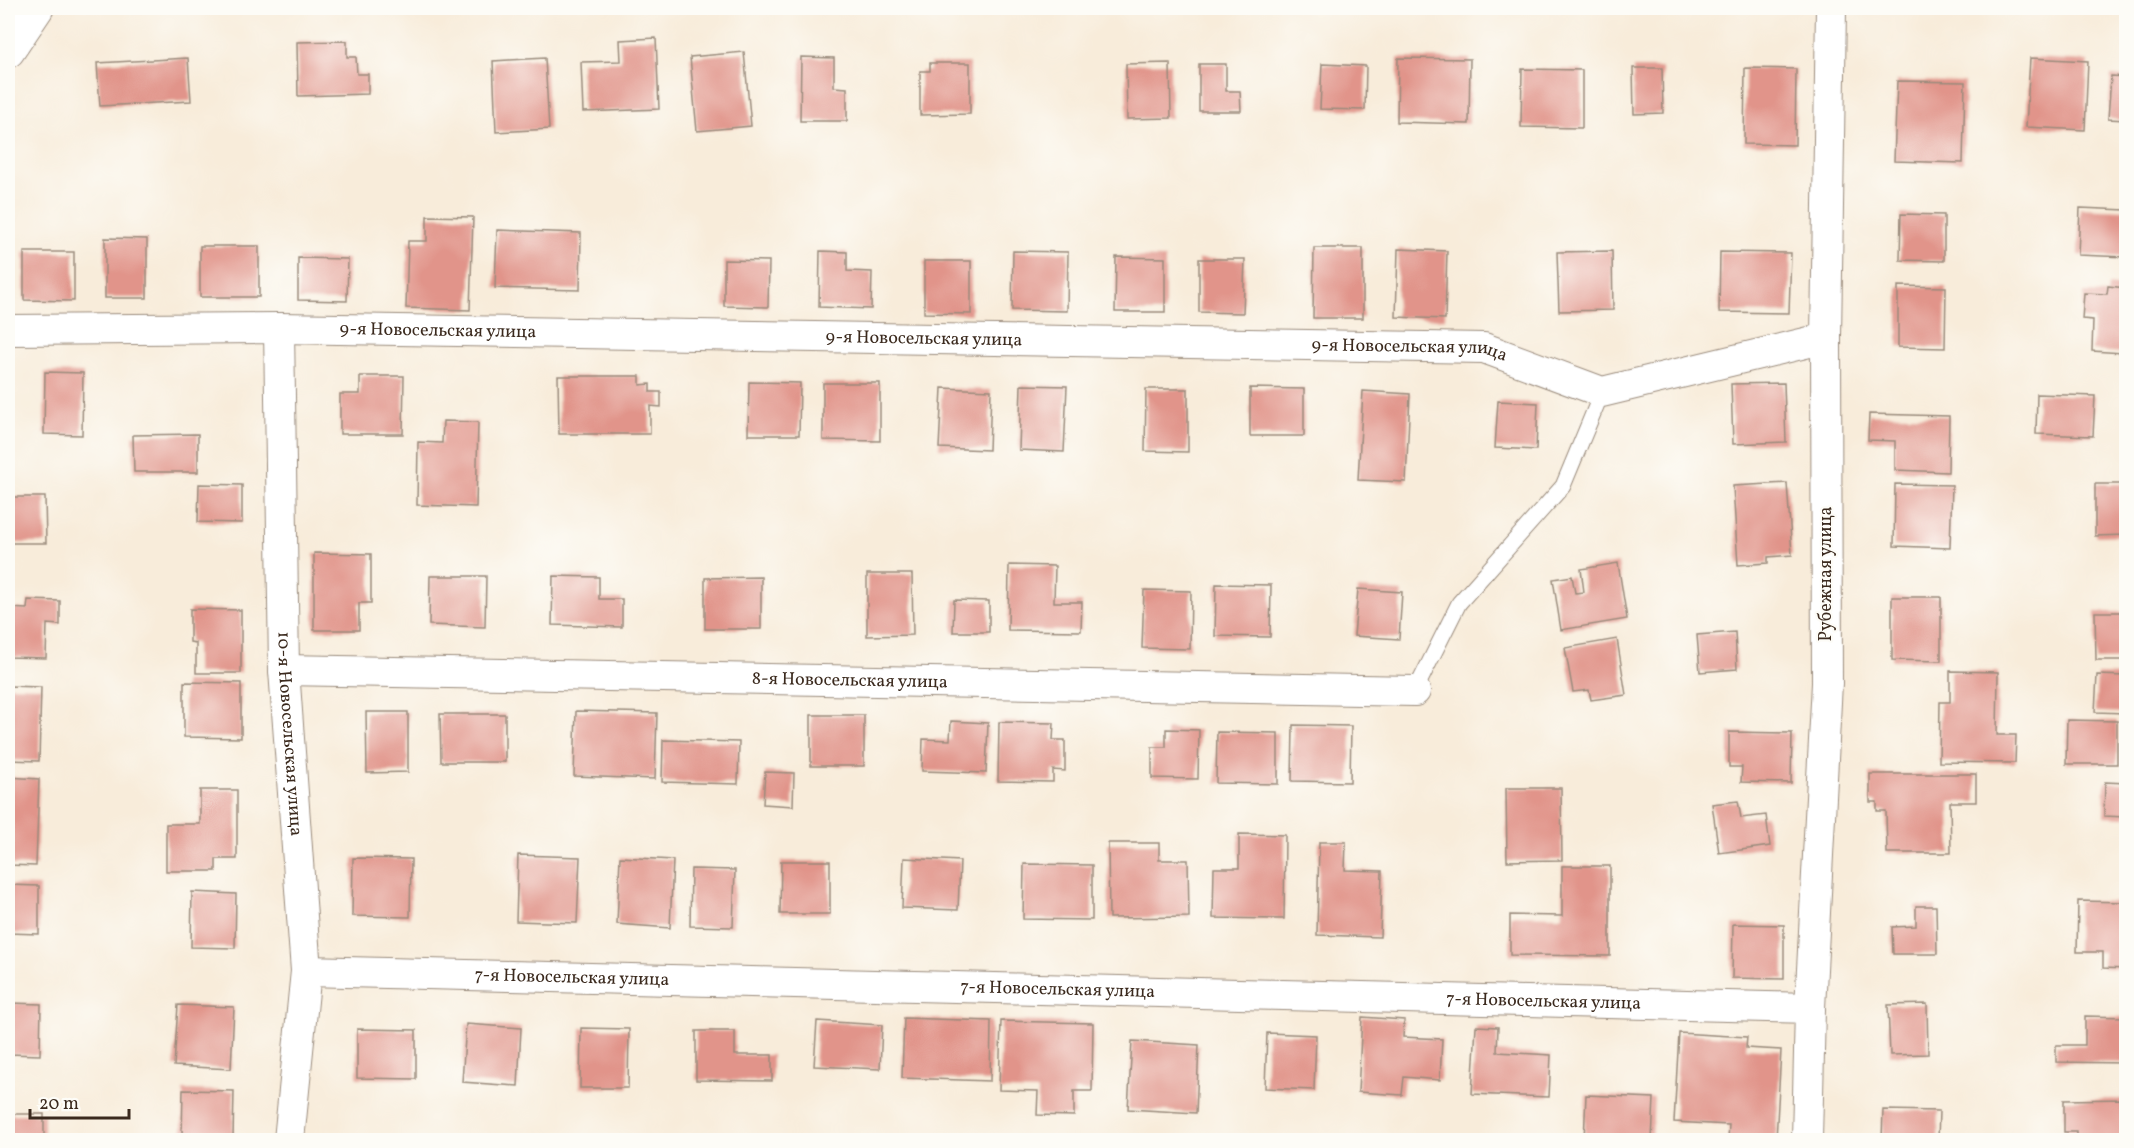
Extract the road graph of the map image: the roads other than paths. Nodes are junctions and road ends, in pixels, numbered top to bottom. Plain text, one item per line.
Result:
1 (37, 8) edge
2 (1831, 8) edge
3 (8, 51) edge
4 (279, 328) junction
5 (8, 330) edge
6 (1826, 338) junction
7 (1602, 392) junction
8 (285, 670) junction
9 (1415, 691) joint
10 (306, 971) junction
11 (1810, 1008) junction
12 (289, 1140) edge
13 (1807, 1140) edge

1 - 3 street
2 - 6 street, Рубежная улица
4 - 5 street, 9-я Новосельская улица
4 - 7 street, 9-я Новосельская улица
4 - 8 street, 10-я Новосельская улица
6 - 7 street
6 - 11 street, Рубежная улица
7 - 9 lane
8 - 9 street, 8-я Новосельская улица
8 - 10 street, 10-я Новосельская улица
10 - 11 street, 7-я Новосельская улица
10 - 12 street, 10-я Новосельская улица
11 - 13 street, Рубежная улица

